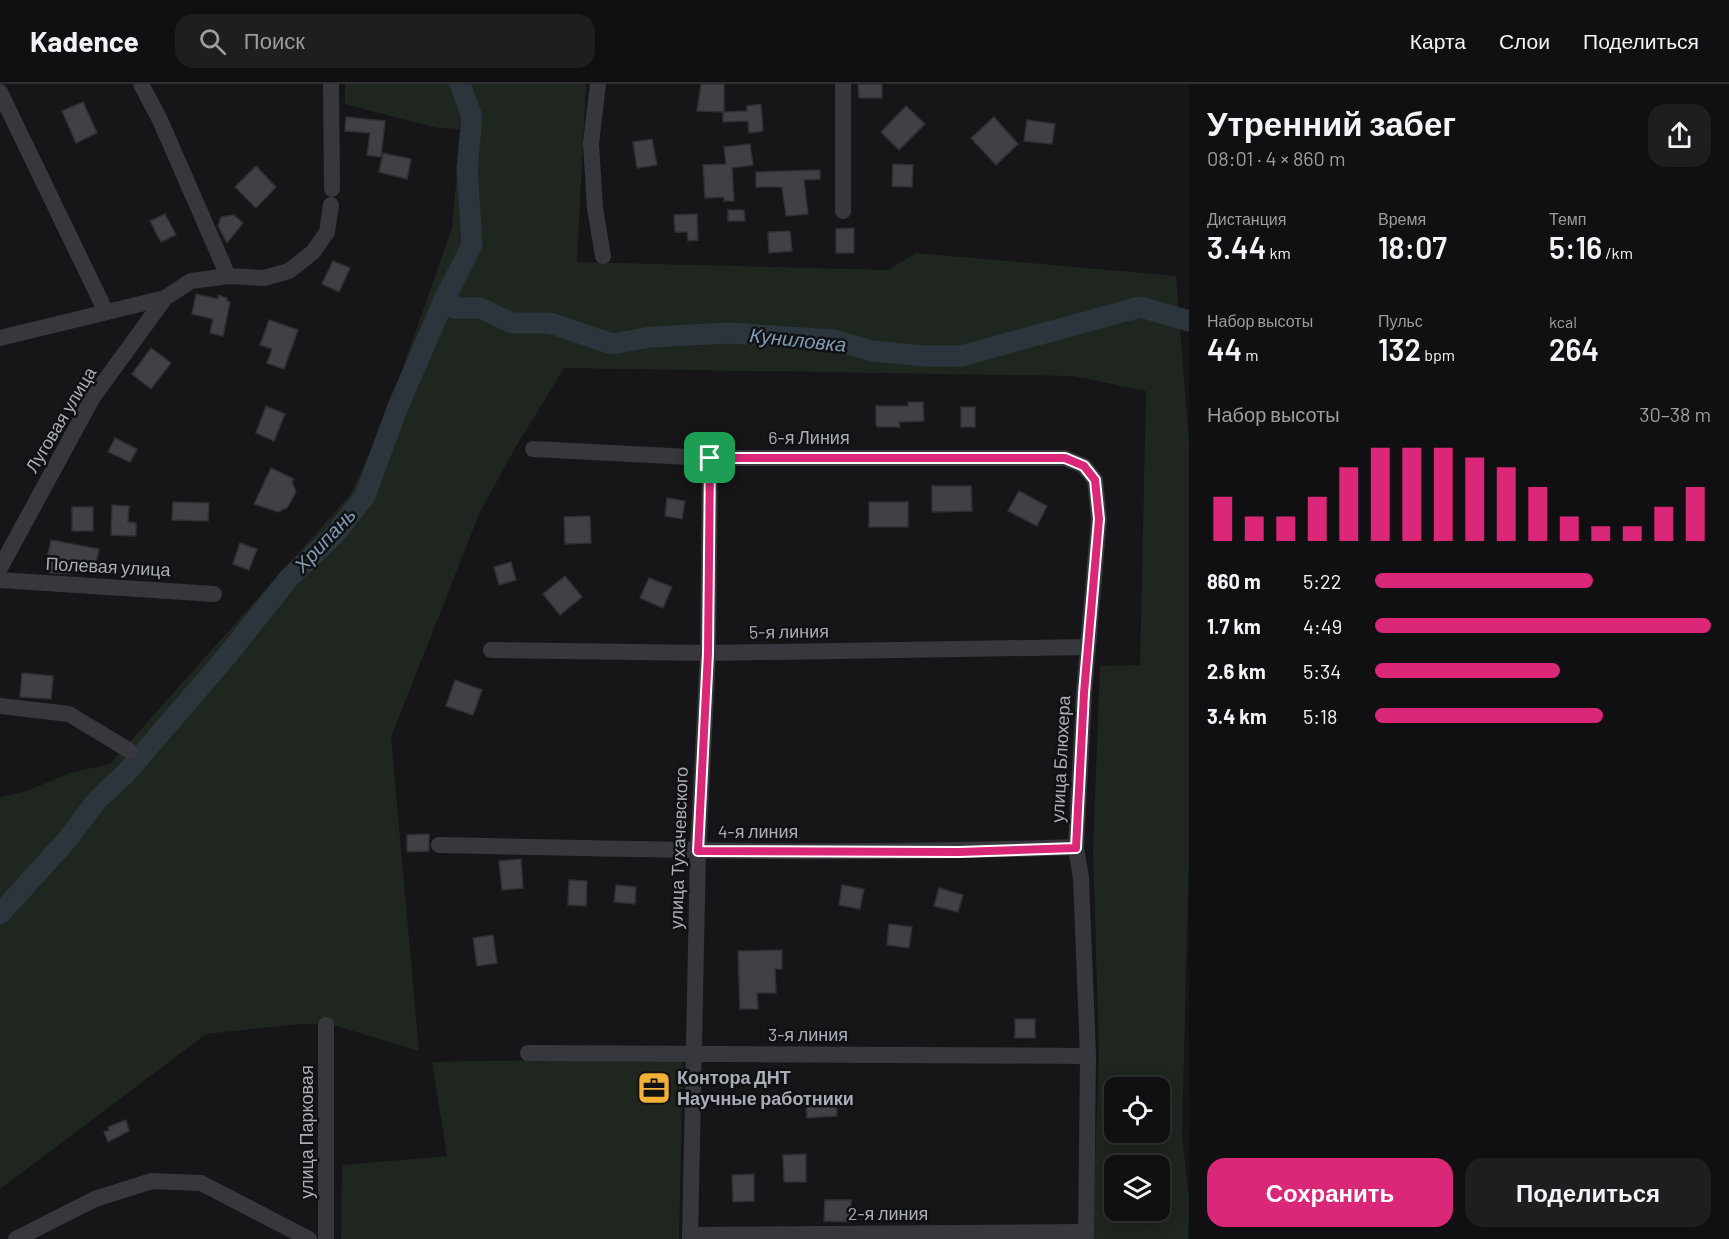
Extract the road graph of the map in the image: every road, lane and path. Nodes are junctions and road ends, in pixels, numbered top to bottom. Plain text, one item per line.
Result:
1 (141, 84) edge
2 (331, 84) edge
3 (598, 84) edge
4 (843, 84) edge
5 (0, 92) edge
6 (843, 212) dead end
7 (603, 256) dead end
8 (228, 276) junction
9 (165, 297) junction
10 (106, 312) junction
11 (0, 338) edge
12 (533, 449) dead end
13 (710, 458) junction
14 (1084, 466) joint
15 (0, 568) edge
16 (0, 580) edge
17 (214, 594) dead end
18 (1088, 647) junction
19 (491, 650) dead end
20 (708, 653) junction
21 (0, 706) edge
22 (130, 751) dead end
23 (439, 845) dead end
24 (1076, 848) junction
25 (698, 851) junction
26 (326, 1025) dead end
27 (528, 1053) dead end
28 (693, 1054) junction
29 (1088, 1056) junction
30 (1086, 1236) edge
31 (690, 1237) edge
32 (16, 1239) edge
33 (309, 1239) edge
34 (326, 1239) edge

1 - 8 street
2 - 8 street
3 - 7 street
4 - 6 street
5 - 10 street
8 - 9 street
9 - 10 street
9 - 15 street, Луговая улица
10 - 11 street
12 - 13 street, 6-я Линия
13 - 14 street, 6-я Линия
13 - 20 street, улица Тухачевского
14 - 18 street, улица Блюхера
16 - 17 street, Полевая улица
18 - 20 street, 5-я линия
18 - 24 street, улица Блюхера
19 - 20 street, 5-я линия
20 - 25 street, улица Тухачевского
21 - 22 street
23 - 25 street, 4-я линия
24 - 25 street, 4-я линия
24 - 29 street, улица Блюхера
25 - 28 street, улица Тухачевского
26 - 34 street, улица Парковая
27 - 28 street, 3-я линия
28 - 29 street, 3-я линия
28 - 31 street, улица Тухачевского
29 - 30 street, улица Блюхера
30 - 31 street, 2-я линия
32 - 33 street

